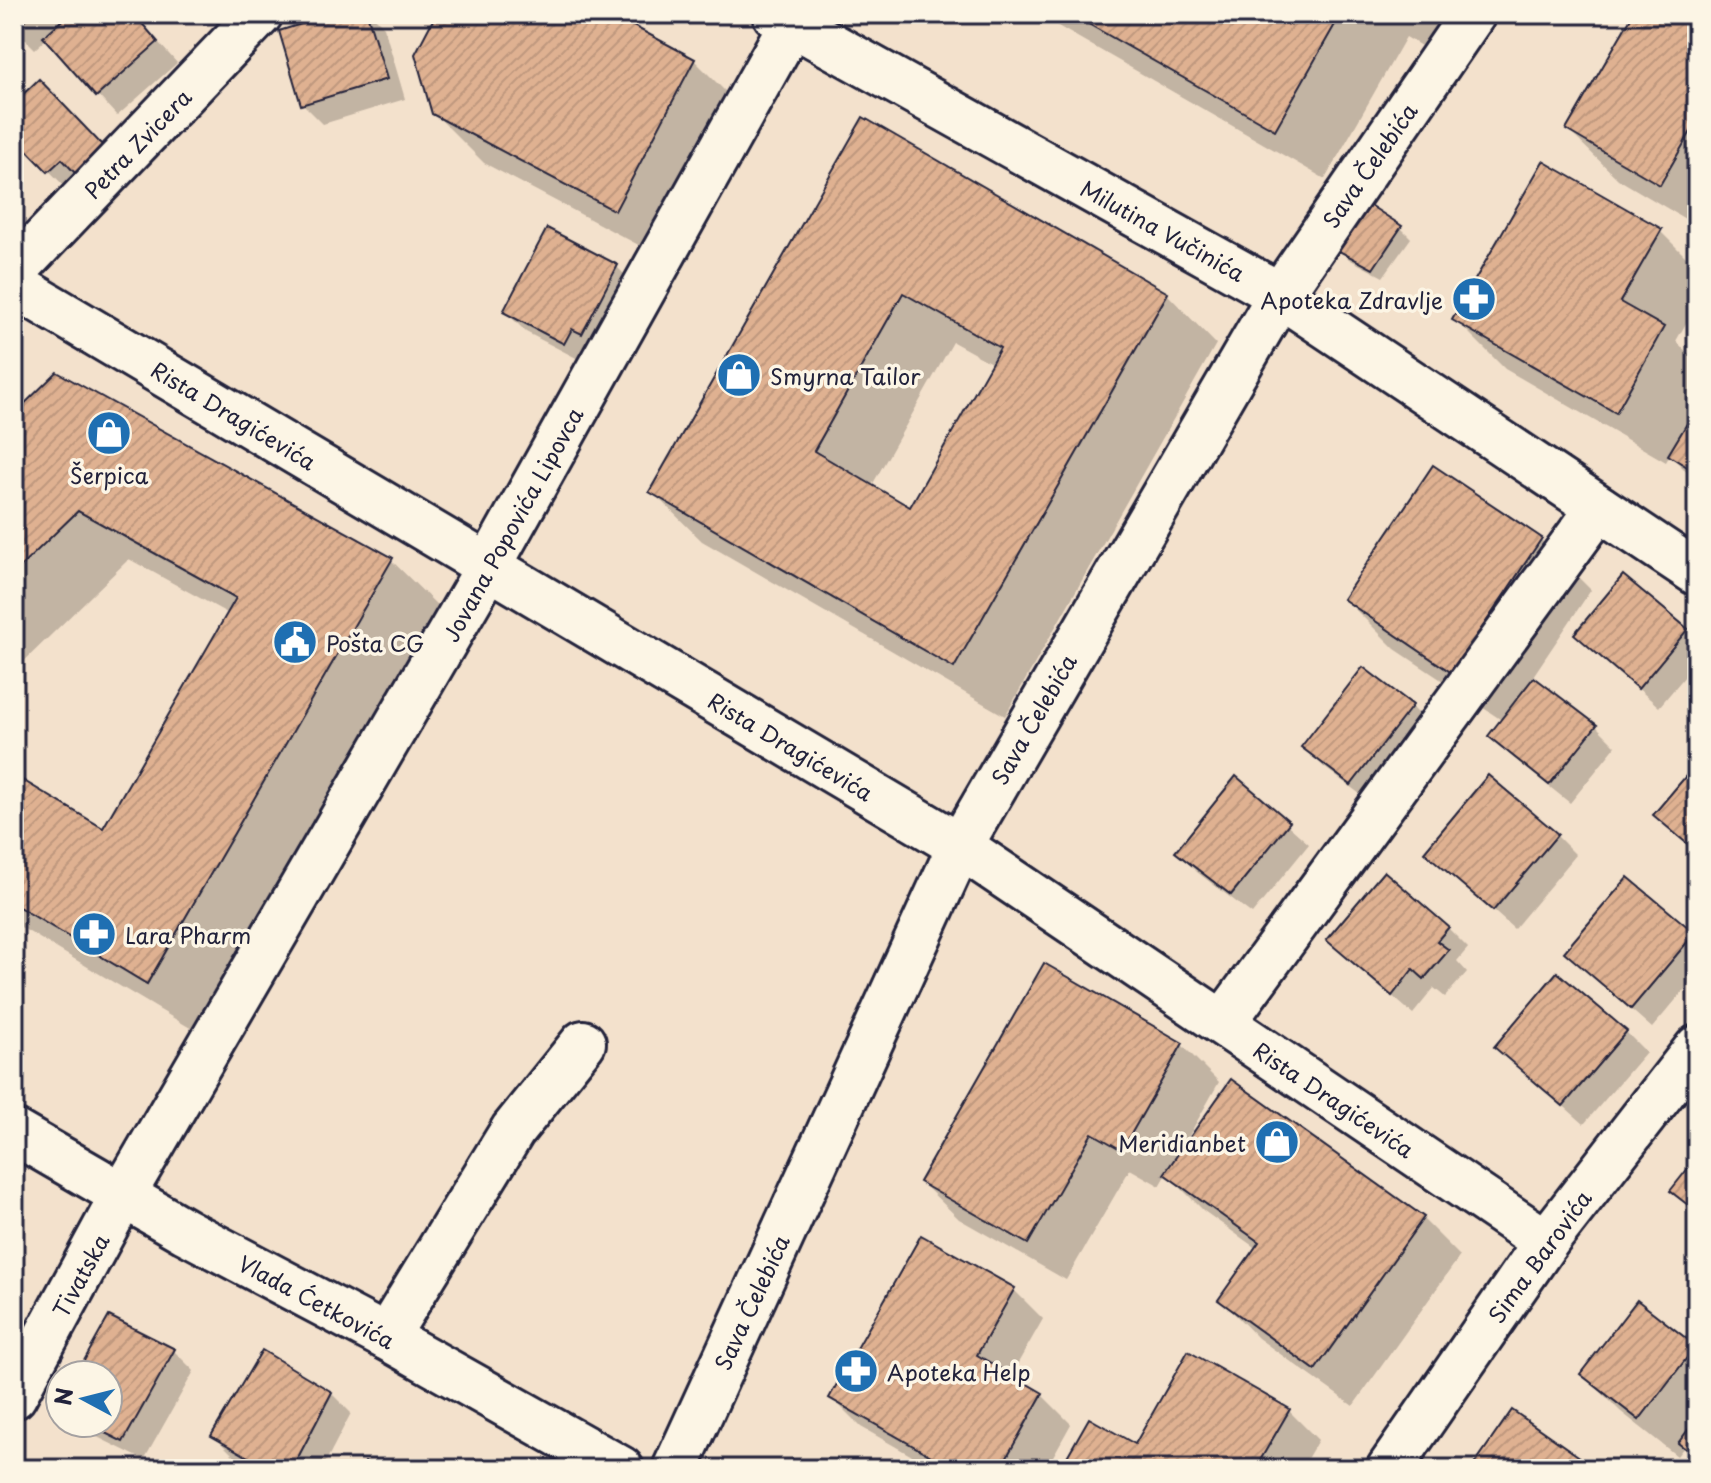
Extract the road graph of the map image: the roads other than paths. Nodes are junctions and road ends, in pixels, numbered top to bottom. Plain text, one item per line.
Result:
1 (1473, 14) edge
2 (788, 17) edge
3 (248, 18) edge
4 (14, 271) edge
5 (14, 285) edge
6 (1280, 295) junction
7 (1599, 508) junction
8 (489, 566) junction
9 (1697, 573) edge
10 (960, 846) junction
11 (1223, 1023) junction
12 (583, 1043) dead end
13 (1697, 1048) edge
14 (14, 1132) edge
15 (123, 1195) junction
16 (1546, 1242) junction
17 (386, 1337) junction
18 (14, 1396) edge
19 (621, 1469) edge
20 (675, 1469) edge
21 (1389, 1469) edge

1 - 6 street, Sava Čelebića
2 - 6 street, Milutina Vučinića
2 - 8 street, Jovana Popovića Lipovca
3 - 4 street, Petra Zvicera
5 - 8 street, Rista Dragićevića
6 - 7 street, Milutina Vučinića
6 - 10 street, Sava Čelebića
7 - 9 street, Milutina Vučinića
7 - 11 street
8 - 10 street, Rista Dragićevića
8 - 15 street, Jovana Popovića Lipovca
10 - 11 street, Rista Dragićevića
10 - 20 street, Sava Čelebića
11 - 16 street, Rista Dragićevića
12 - 17 street
13 - 16 street, Sima Barovića
14 - 15 street, Vlada Ćetkovića
15 - 17 street, Vlada Ćetkovića
15 - 18 street, Tivatska
16 - 21 street, Sima Barovića
17 - 19 street, Vlada Ćetkovića

